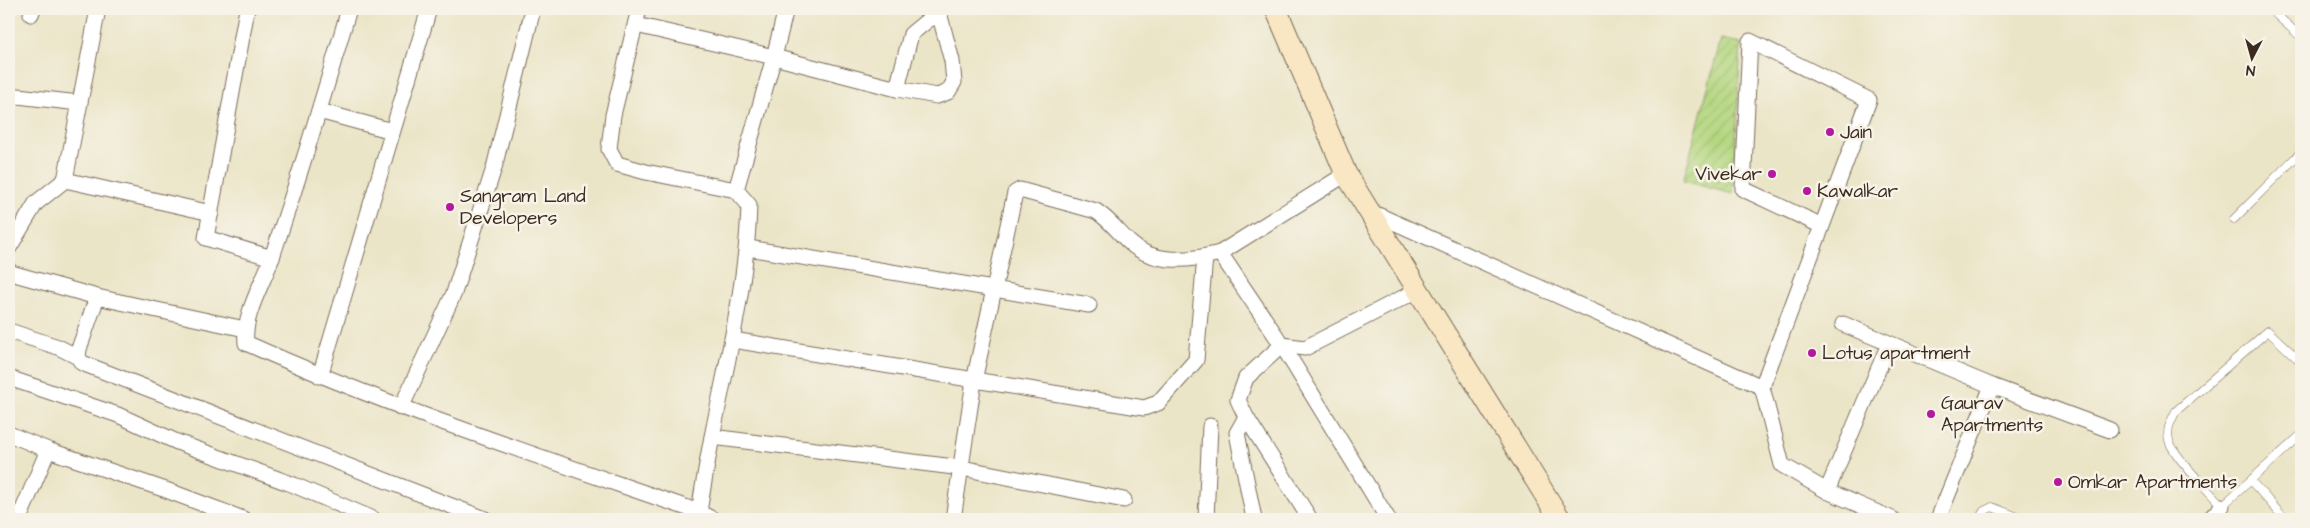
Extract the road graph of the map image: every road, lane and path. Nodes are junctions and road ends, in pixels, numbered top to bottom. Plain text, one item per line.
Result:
1 (98, 9) edge
2 (247, 9) edge
3 (349, 9) edge
4 (429, 9) edge
5 (533, 9) edge
6 (639, 9) edge
7 (786, 9) edge
8 (1276, 9) edge
9 (2270, 9) edge
10 (939, 11) edge
11 (636, 25) junction
12 (2301, 38) edge
13 (774, 57) junction
14 (896, 89) junction
15 (9, 95) edge
16 (80, 103) junction
17 (319, 111) junction
18 (392, 131) junction
19 (2301, 152) edge
20 (1346, 174) junction
21 (65, 180) junction
22 (736, 190) junction
23 (1369, 211) junction
24 (211, 213) junction
25 (2234, 219) dead end
26 (1822, 226) junction
27 (9, 248) edge
28 (748, 248) junction
29 (1220, 253) junction
30 (1205, 257) junction
31 (272, 258) junction
32 (9, 270) edge
33 (992, 290) junction
34 (1418, 290) junction
35 (97, 298) junction
36 (1089, 305) dead end
37 (1843, 324) dead end
38 (244, 329) junction
39 (9, 330) edge
40 (733, 340) junction
41 (1890, 344) junction
42 (1282, 345) junction
43 (78, 357) junction
44 (2301, 362) edge
45 (320, 376) junction
46 (9, 378) edge
47 (974, 381) junction
48 (1992, 386) junction
49 (1762, 387) junction
50 (402, 408) junction
51 (1246, 417) junction
52 (1210, 426) dead end
53 (2110, 430) dead end
54 (9, 434) edge
55 (2301, 436) edge
56 (712, 437) junction
57 (48, 450) junction
58 (962, 468) junction
59 (2251, 481) junction
60 (1826, 491) junction
61 (1124, 500) dead end
62 (2222, 506) junction
63 (706, 516) edge
64 (19, 519) edge
65 (243, 519) edge
66 (374, 519) edge
67 (485, 519) edge
68 (953, 519) edge
69 (1206, 519) edge
70 (1254, 519) edge
71 (1310, 519) edge
72 (1388, 519) edge
73 (1560, 519) edge
74 (1892, 519) edge
75 (1938, 519) edge
76 (1979, 519) edge
77 (2023, 519) edge
78 (2210, 519) edge
79 (2285, 519) edge

1 - 16 street
2 - 24 street
3 - 17 street
4 - 18 street
5 - 50 street
6 - 11 street
7 - 13 street
8 - 20 street
9 - 12 lane
10 - 14 street
10 - 14 street
11 - 13 street
11 - 22 street
13 - 14 street
13 - 22 street
15 - 16 street
16 - 21 street
17 - 18 street
17 - 31 street
18 - 45 street
19 - 25 lane
20 - 23 street
20 - 29 street
21 - 24 street
21 - 27 street
22 - 28 street
23 - 34 street
23 - 49 street
24 - 31 street
26 - 26 street
26 - 49 street
28 - 33 street
28 - 40 street
29 - 30 street
29 - 42 street
30 - 33 street
30 - 47 street
31 - 38 street
32 - 35 street
33 - 36 street
33 - 47 street
34 - 42 street
34 - 73 street
35 - 38 street
35 - 43 street
37 - 41 street
38 - 45 street
39 - 43 street
40 - 47 street
40 - 56 street
41 - 48 street
41 - 60 street
42 - 51 street
42 - 72 street
43 - 67 street
44 - 62 lane
45 - 50 street
46 - 66 street
47 - 58 street
48 - 53 street
48 - 75 street
49 - 60 street
50 - 63 street
51 - 70 street
51 - 71 street
52 - 69 street
54 - 57 street
55 - 59 lane
56 - 58 street
56 - 63 street
57 - 64 street
57 - 65 street
58 - 61 street
58 - 68 street
59 - 62 lane
59 - 79 lane
60 - 74 street
62 - 78 street
76 - 77 lane

